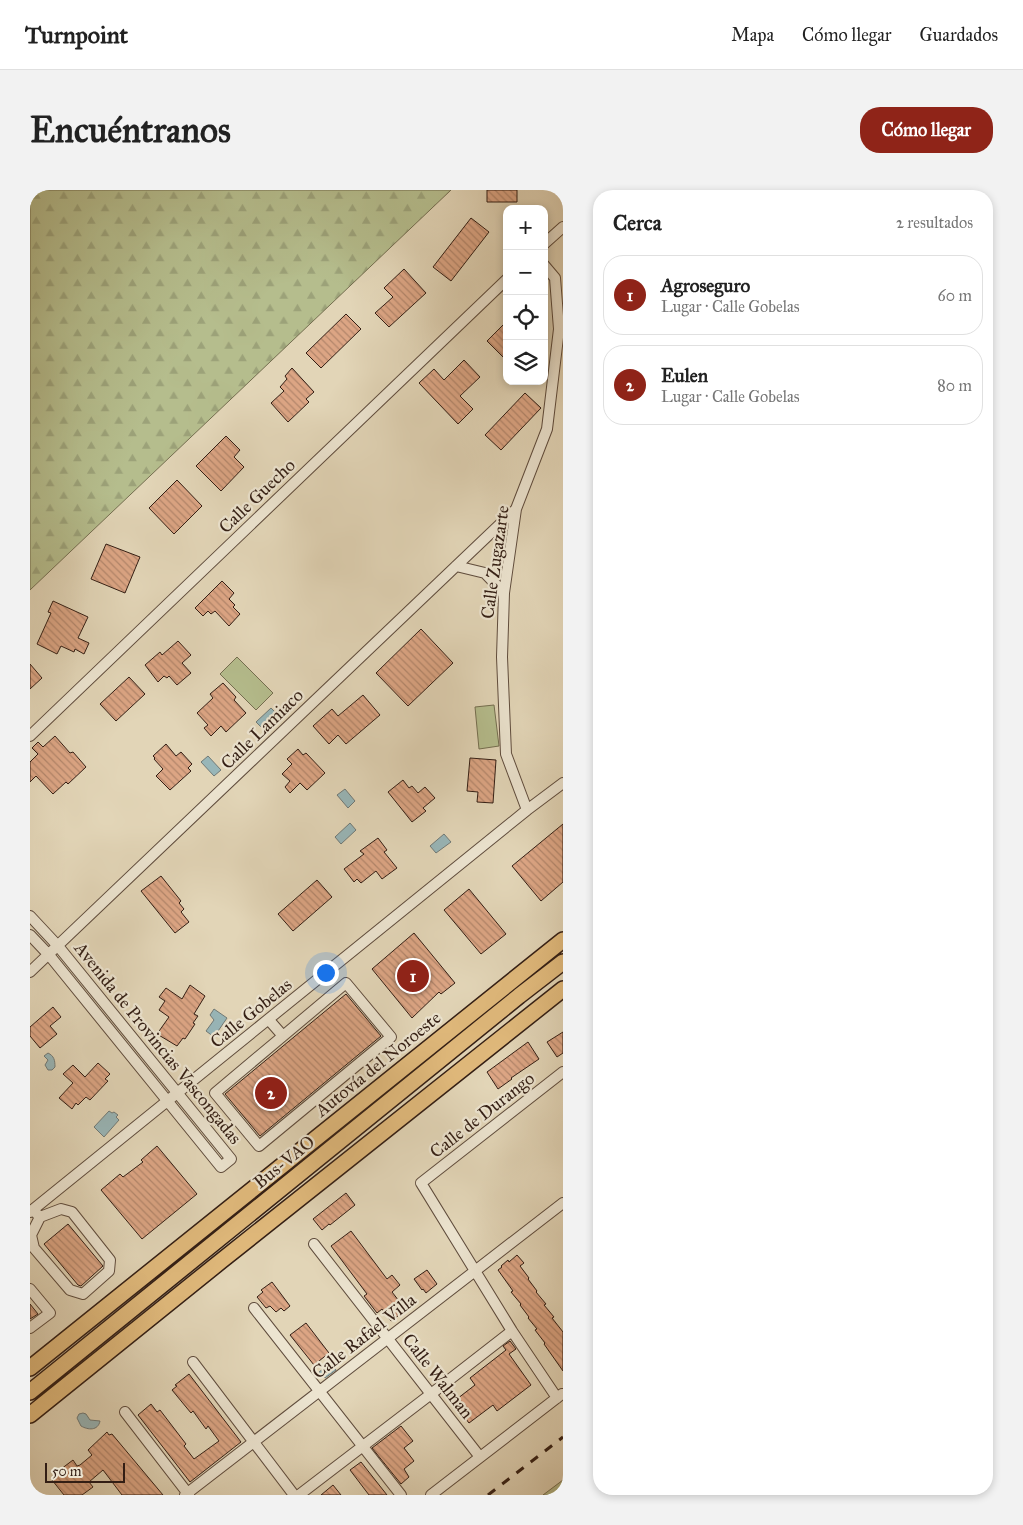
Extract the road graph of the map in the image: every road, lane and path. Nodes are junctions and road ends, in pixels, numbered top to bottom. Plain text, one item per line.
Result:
1 (563, 227) edge
2 (548, 240) edge
3 (548, 270) edge
4 (503, 283) edge
5 (516, 509) junction
6 (456, 566) junction
7 (504, 593) junction
8 (30, 736) edge
9 (563, 783) edge
10 (527, 810) junction
11 (30, 916) edge
12 (30, 935) edge
13 (563, 940) edge
14 (58, 946) junction
15 (48, 955) junction
16 (563, 962) edge
17 (30, 972) edge
18 (563, 989) edge
19 (269, 1020) junction
20 (283, 1036) junction
21 (563, 1072) edge
22 (178, 1093) junction
23 (169, 1101) junction
24 (563, 1203) edge
25 (34, 1213) edge
26 (314, 1244) dead end
27 (475, 1271) junction
28 (30, 1289) edge
29 (254, 1308) dead end
30 (30, 1328) edge
31 (512, 1331) junction
32 (388, 1338) junction
33 (193, 1362) dead end
34 (30, 1368) edge
35 (319, 1391) junction
36 (30, 1392) edge
37 (432, 1394) junction
38 (560, 1396) edge
39 (125, 1412) dead end
40 (30, 1415) edge
41 (254, 1442) junction
42 (363, 1446) junction
43 (480, 1457) junction
44 (187, 1494) edge
45 (294, 1495) edge
46 (299, 1495) edge
47 (402, 1495) edge
48 (431, 1495) edge

1 - 2 street
3 - 5 street, Calle Zugazarte
4 - 8 street, Calle Guecho
5 - 6 street, Calle Lamiaco
5 - 7 street, Calle Zugazarte
6 - 7 street
6 - 14 street, Calle Lamiaco
7 - 10 street, Calle Zugazarte
9 - 10 street, Calle Gobelas
10 - 19 street, Calle Gobelas
11 - 14 street, Avenida de Provincias Vascongadas
12 - 15 street, Avenida de Provincias Vascongadas
13 - 34 highway, Autovía del Noroeste
14 - 15 street, Calle Lamiaco
14 - 22 street, Avenida de Provincias Vascongadas
15 - 17 street, Calle Lamiaco
15 - 23 street, Avenida de Provincias Vascongadas
16 - 36 highway, Bus-VAO
18 - 40 highway
19 - 20 street
19 - 22 street, Calle Gobelas
20 - 20 street
21 - 27 street, Calle de Durango
22 - 23 street, Calle Gobelas
22 - 23 street, Avenida de Provincias Vascongadas
23 - 25 street, Calle Gobelas
24 - 27 street, Calle Rafael Villa
25 - 25 street
26 - 32 street, Calle Walman
27 - 31 street
27 - 32 street, Calle Rafael Villa
28 - 30 street
29 - 35 street
31 - 37 street
31 - 38 street
32 - 35 street, Calle Rafael Villa
32 - 37 street, Calle Walman
33 - 41 street
35 - 41 street, Calle Rafael Villa
35 - 42 street
37 - 42 street
37 - 43 street, Calle Walman
38 - 43 street
39 - 44 street
41 - 44 street, Calle Rafael Villa
41 - 45 street
42 - 46 street
42 - 47 street
43 - 48 street

